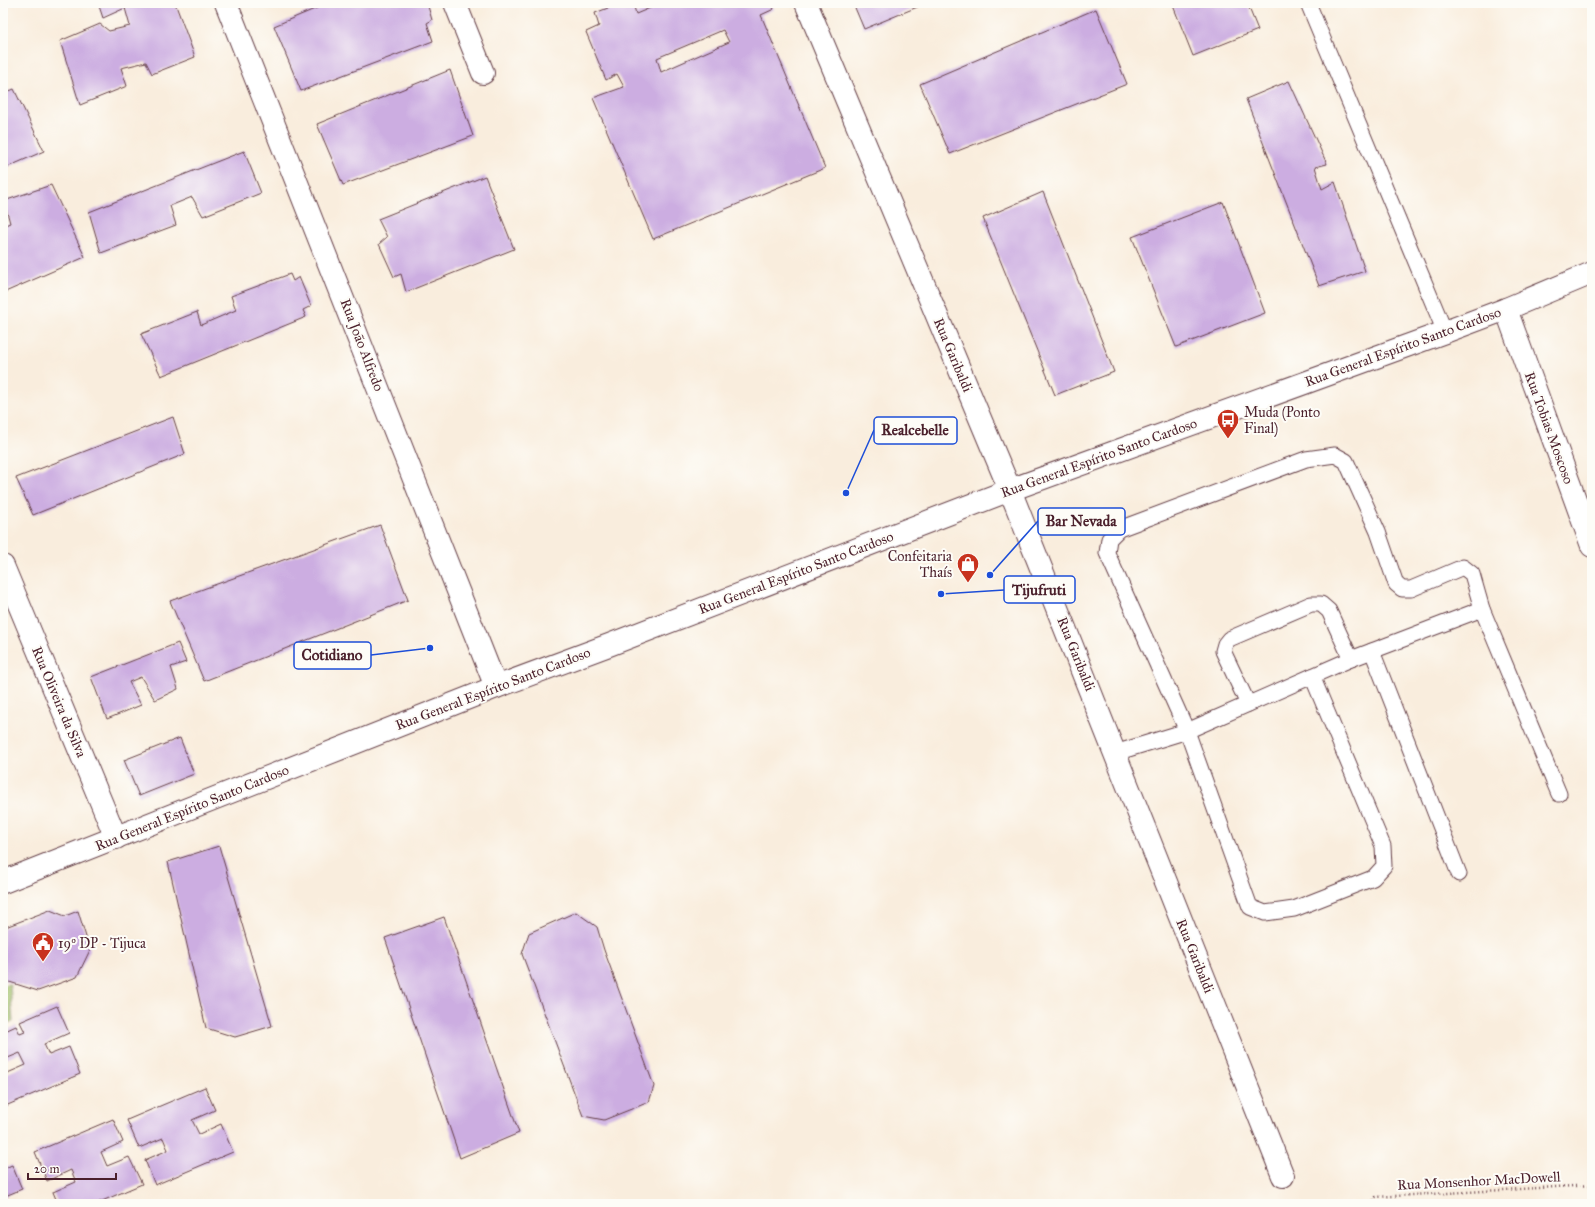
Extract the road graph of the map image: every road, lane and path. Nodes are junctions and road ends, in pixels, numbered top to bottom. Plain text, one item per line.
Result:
1 (226, 3) edge
2 (455, 3) edge
3 (806, 3) edge
4 (1308, 3) edge
5 (483, 73) dead end
6 (1592, 273) edge
7 (1506, 309) junction
8 (1445, 332) junction
9 (1010, 490) junction
10 (1592, 546) edge
11 (3, 566) edge
12 (1482, 609) junction
13 (1372, 652) junction
14 (1350, 659) junction
15 (1312, 676) junction
16 (496, 687) junction
17 (1248, 704) junction
18 (1187, 731) junction
19 (1115, 753) junction
20 (1558, 794) dead end
21 (116, 838) junction
22 (1459, 874) dead end
23 (3, 882) edge
24 (1283, 1176) dead end
25 (1592, 1185) edge
26 (1371, 1204) edge

1 - 16 street, Rua João Alfredo
2 - 5 street
3 - 9 street, Rua Garibaldi
4 - 8 lane
6 - 7 street, Rua General Espírito Santo Cardoso
7 - 8 street, Rua General Espírito Santo Cardoso
7 - 10 street, Rua Tobias Moscoso
8 - 9 street, Rua General Espírito Santo Cardoso
9 - 16 street, Rua General Espírito Santo Cardoso
9 - 19 street, Rua Garibaldi
11 - 21 street, Rua Oliveira da Silva
12 - 13 lane
12 - 18 lane
12 - 20 lane
13 - 14 lane
13 - 22 lane
14 - 15 lane
14 - 17 lane
15 - 17 lane
15 - 18 lane
16 - 21 street, Rua General Espírito Santo Cardoso
17 - 18 lane
18 - 19 lane
19 - 24 street, Rua Garibaldi
21 - 23 street, Rua General Espírito Santo Cardoso
25 - 26 path, Rua Monsenhor MacDowell

